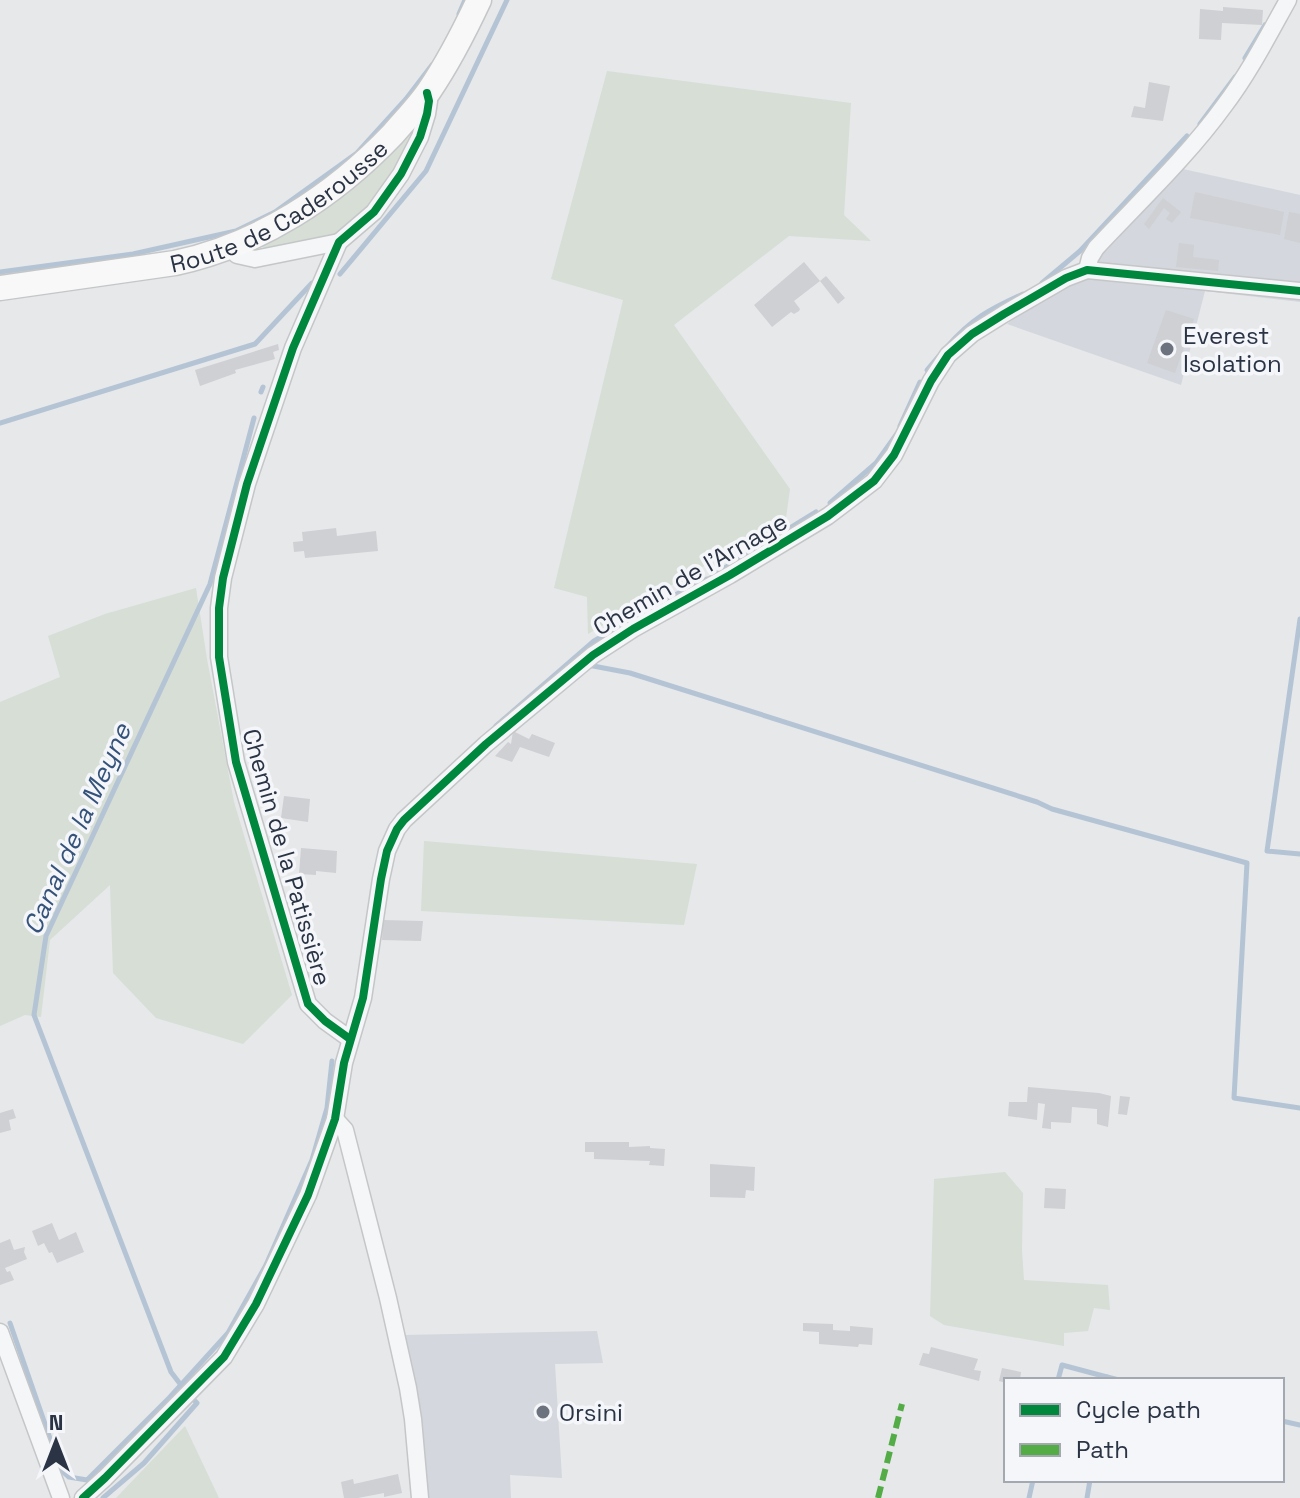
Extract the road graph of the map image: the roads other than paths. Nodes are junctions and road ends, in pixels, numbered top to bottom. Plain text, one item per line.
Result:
1 (479, 0) edge
2 (1288, 0) edge
3 (427, 93) junction
4 (339, 242) junction
5 (229, 247) junction
6 (1087, 270) junction
7 (0, 288) edge
8 (1300, 291) edge
9 (350, 1039) junction
10 (335, 1119) junction
11 (0, 1332) edge
12 (61, 1498) edge
13 (83, 1498) edge
14 (420, 1498) edge

1 - 3 street, Route de Caderousse
2 - 6 street
3 - 4 street, Chemin de la Patissière
3 - 5 street, Route de Caderousse
4 - 5 street
4 - 9 street, Chemin de la Patissière
5 - 7 street, Route de Caderousse
6 - 8 street
6 - 9 street, Chemin de l'Arnage
9 - 10 street, Chemin de l'Arnage
10 - 13 street, Chemin de l'Arnage
10 - 14 street
11 - 12 street

